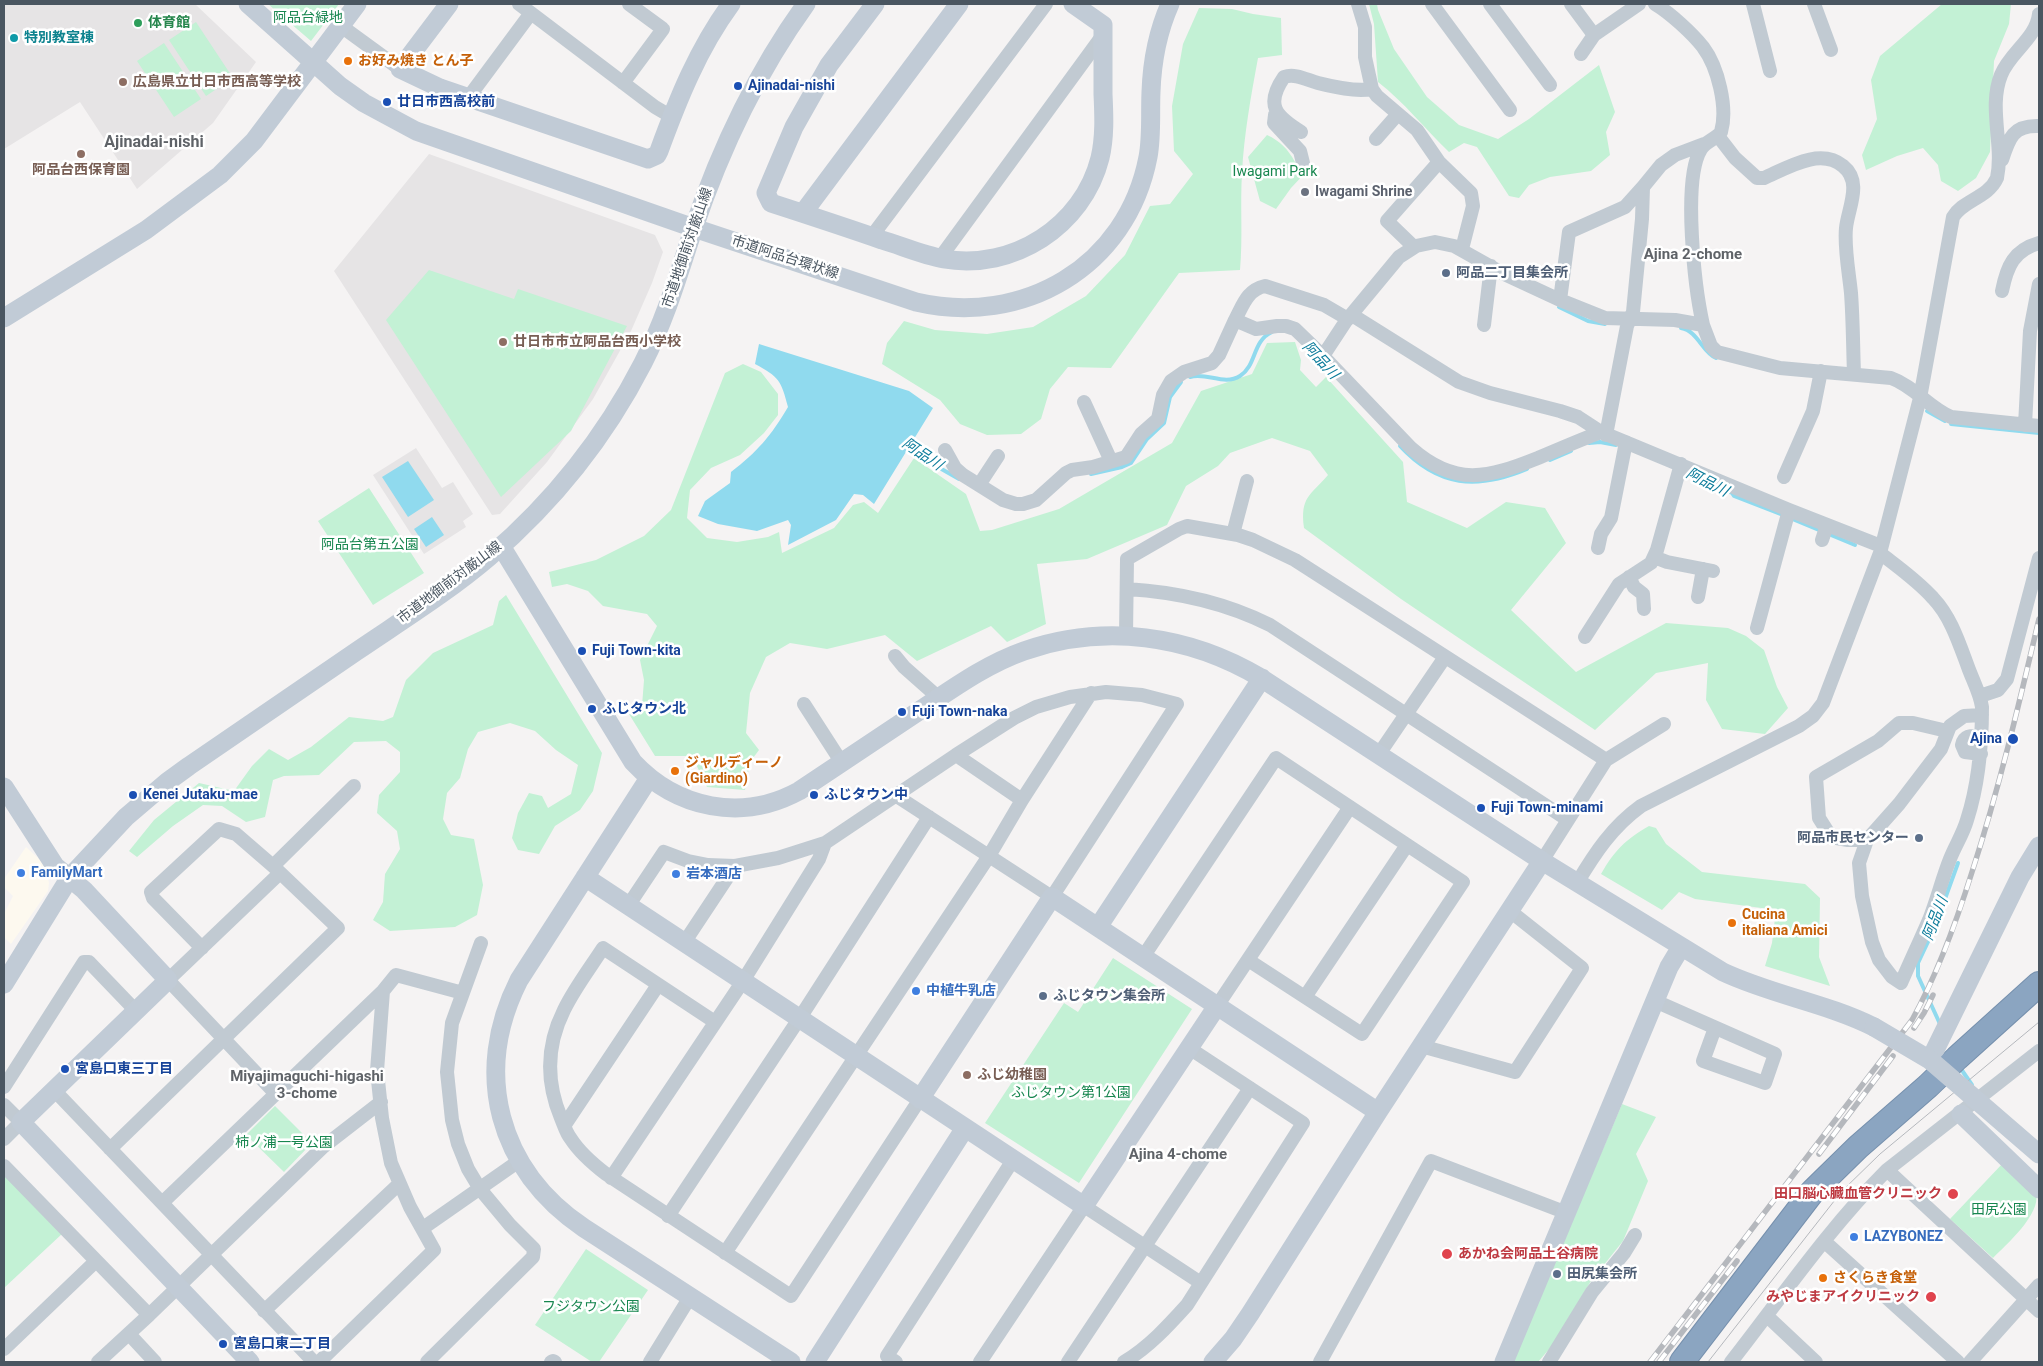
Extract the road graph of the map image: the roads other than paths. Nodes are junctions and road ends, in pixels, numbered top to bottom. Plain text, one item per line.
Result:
1 (248, 4) edge
2 (357, 4) edge
3 (449, 4) edge
4 (519, 4) edge
5 (629, 4) edge
6 (731, 4) edge
7 (806, 4) edge
8 (875, 4) edge
9 (959, 4) edge
10 (1046, 4) edge
11 (1073, 4) edge
12 (1170, 4) edge
13 (1358, 4) edge
14 (1432, 4) edge
15 (1490, 4) edge
16 (1571, 4) edge
17 (1640, 4) edge
18 (1655, 4) edge
19 (1753, 4) edge
20 (1814, 4) edge
21 (531, 13) junction
22 (2039, 14) edge
23 (341, 26) junction
24 (1103, 35) junction
25 (1594, 35) junction
26 (1831, 50) dead end
27 (1581, 54) dead end
28 (313, 63) junction
29 (400, 69) junction
30 (1770, 71) dead end
31 (623, 83) junction
32 (1550, 85) dead end
33 (1372, 89) junction
34 (468, 98) junction
35 (1510, 110) dead end
36 (1277, 113) junction
37 (1398, 114) junction
38 (672, 117) junction
39 (2039, 126) edge
40 (1302, 132) dead end
41 (1718, 136) junction
42 (1376, 139) dead end
43 (1704, 144) junction
44 (1439, 162) junction
45 (1303, 163) dead end
46 (1998, 173) junction
47 (1643, 187) junction
48 (803, 213) junction
49 (694, 228) junction
50 (872, 236) junction
51 (2039, 243) edge
52 (1414, 247) junction
53 (1462, 249) junction
54 (940, 258) junction
55 (1491, 271) junction
56 (2039, 284) edge
57 (2002, 291) dead end
58 (1560, 300) junction
59 (1350, 317) junction
60 (4, 318) edge
61 (1235, 320) junction
62 (1629, 323) junction
63 (1484, 325) dead end
64 (1703, 325) junction
65 (2035, 331) edge
66 (1324, 356) junction
67 (1854, 374) junction
68 (1821, 375) junction
69 (1085, 401) dead end
70 (1919, 402) junction
71 (2025, 425) junction
72 (2039, 426) edge
73 (1604, 433) junction
74 (1626, 442) junction
75 (945, 450) dead end
76 (998, 456) dead end
77 (1111, 461) junction
78 (1679, 468) junction
79 (1784, 477) dead end
80 (1247, 481) dead end
81 (979, 485) junction
82 (1787, 516) junction
83 (1233, 534) junction
84 (501, 546) junction
85 (1598, 548) dead end
86 (1881, 550) junction
87 (1654, 556) junction
88 (2039, 558) edge
89 (1629, 578) junction
90 (1127, 589) junction
91 (1698, 597) dead end
92 (1644, 608) dead end
93 (1757, 628) dead end
94 (1126, 636) junction
95 (1586, 637) dead end
96 (895, 656) dead end
97 (1445, 657) junction
98 (1262, 678) junction
99 (1092, 693) junction
100 (1980, 696) junction
101 (940, 698) junction
102 (804, 704) dead end
103 (1407, 714) junction
104 (1982, 715) junction
105 (1664, 724) dead end
106 (1947, 731) junction
107 (1982, 736) junction
108 (1380, 754) junction
109 (1981, 754) junction
110 (956, 755) junction
111 (1606, 760) junction
112 (842, 763) junction
113 (649, 778) junction
114 (354, 786) dead end
115 (4, 788) edge
116 (895, 795) junction
117 (1022, 800) junction
118 (1350, 807) junction
119 (929, 817) junction
120 (1568, 820) junction
121 (1867, 840) junction
122 (825, 843) junction
123 (1407, 845) junction
124 (2039, 846) edge
125 (989, 856) junction
126 (1542, 861) junction
127 (2039, 864) edge
128 (735, 866) junction
129 (276, 869) junction
130 (70, 877) junction
131 (585, 877) junction
132 (2020, 877) junction
133 (1577, 883) junction
134 (1052, 897) junction
135 (628, 906) junction
136 (1510, 911) junction
137 (1098, 927) junction
138 (481, 943) dead end
139 (684, 943) junction
140 (1681, 947) junction
141 (202, 948) junction
142 (1143, 957) junction
143 (1248, 960) junction
144 (168, 980) junction
145 (742, 981) junction
146 (4, 984) edge
147 (2039, 984) edge
148 (658, 985) junction
149 (384, 991) junction
150 (463, 993) junction
151 (1305, 997) junction
152 (1655, 1001) junction
153 (2039, 1004) edge
154 (1217, 1006) junction
155 (136, 1011) junction
156 (799, 1019) junction
157 (715, 1022) junction
158 (1715, 1028) junction
159 (223, 1040) junction
160 (1421, 1046) junction
161 (1189, 1048) junction
162 (2039, 1051) edge
163 (856, 1056) junction
164 (1930, 1060) junction
165 (1928, 1086) junction
166 (4, 1087) edge
167 (1250, 1088) junction
168 (54, 1090) junction
169 (275, 1093) junction
170 (920, 1099) junction
171 (381, 1102) junction
172 (4, 1105) edge
173 (1378, 1112) junction
174 (1961, 1114) junction
175 (21, 1122) junction
176 (564, 1126) junction
177 (966, 1128) junction
178 (4, 1139) edge
179 (110, 1149) junction
180 (2039, 1154) edge
181 (1014, 1160) junction
182 (519, 1161) junction
183 (4, 1166) edge
184 (1887, 1170) junction
185 (611, 1178) junction
186 (399, 1184) junction
187 (480, 1189) junction
188 (2039, 1189) edge
189 (162, 1203) junction
190 (1084, 1206) junction
191 (1567, 1213) junction
192 (668, 1216) junction
193 (423, 1228) junction
194 (1635, 1235) dead end
195 (1825, 1242) junction
196 (1145, 1246) junction
197 (725, 1253) junction
198 (211, 1255) junction
199 (96, 1261) junction
200 (1201, 1283) junction
201 (2039, 1285) edge
202 (178, 1287) junction
203 (690, 1297) junction
204 (2026, 1299) junction
205 (264, 1311) junction
206 (2039, 1311) edge
207 (149, 1315) junction
208 (1767, 1316) junction
209 (129, 1334) junction
210 (4, 1349) edge
211 (656, 1360) edge
212 (98, 1362) edge
213 (155, 1362) edge
214 (250, 1362) edge
215 (314, 1362) edge
216 (319, 1362) edge
217 (427, 1362) edge
218 (551, 1362) edge
219 (555, 1362) edge
220 (791, 1362) edge
221 (815, 1362) edge
222 (896, 1362) edge
223 (980, 1362) edge
224 (1068, 1362) edge
225 (1124, 1362) edge
226 (1213, 1362) edge
227 (1320, 1362) edge
228 (1504, 1362) edge
229 (1549, 1362) edge
230 (1682, 1362) edge
231 (1731, 1362) edge
232 (1816, 1362) edge
233 (1958, 1362) edge
234 (1970, 1362) edge

1 - 28 street, 市道阿品台環状線
2 - 23 street
3 - 29 street
4 - 21 street
5 - 31 street
6 - 38 street
7 - 49 street, 市道地御前対厳山線
8 - 48 street
9 - 48 street
10 - 50 street
11 - 24 street
12 - 49 street, 市道阿品台環状線
13 - 33 street
14 - 35 street
15 - 32 street
16 - 25 street
17 - 25 street
18 - 41 street
19 - 30 street
20 - 26 street
21 - 31 street
21 - 34 street
22 - 46 street
23 - 28 street
23 - 29 street
24 - 54 street
24 - 54 street
25 - 27 street
28 - 49 street, 市道阿品台環状線
28 - 60 street
29 - 34 street
31 - 38 street
33 - 36 street
33 - 37 street
34 - 38 street
36 - 40 street
36 - 45 street
37 - 42 street
37 - 44 street
39 - 46 street
41 - 43 street
41 - 67 street
43 - 47 street
43 - 64 street
44 - 52 street
44 - 53 street
46 - 70 street
47 - 58 street
47 - 62 street
48 - 50 street
49 - 84 street, 市道地御前対厳山線
50 - 54 street
51 - 57 street
52 - 53 street
52 - 59 street
53 - 55 street
55 - 58 street
55 - 63 street
56 - 65 street
58 - 62 street
59 - 61 street
59 - 66 street
59 - 73 street
61 - 66 street
61 - 77 street
62 - 64 street
62 - 73 street
64 - 68 street
65 - 71 street
66 - 73 street
67 - 68 street
67 - 70 street
68 - 79 street
69 - 77 street
70 - 71 street
70 - 86 street
71 - 72 street
73 - 74 street
74 - 78 street
74 - 85 street
75 - 81 street
76 - 81 street
77 - 81 street
78 - 82 street
78 - 87 street
80 - 83 street
82 - 86 street
82 - 93 street
83 - 90 street
83 - 97 street
84 - 113 street
84 - 130 street, 市道地御前対厳山線
86 - 100 street
86 - 133 street
87 - 89 street
87 - 91 street
88 - 100 street
89 - 92 street
89 - 95 street
90 - 94 street
90 - 103 street
94 - 98 street
94 - 101 street
96 - 101 street
97 - 103 street
97 - 111 street
98 - 108 street
98 - 137 street
99 - 110 street
99 - 117 street
99 - 134 street
100 - 104 street
101 - 112 street
102 - 112 street
103 - 108 street
103 - 120 street
104 - 106 street
104 - 107 street
105 - 111 street
106 - 121 street
106 - 121 street
107 - 109 street
107 - 109 street
108 - 126 street
109 - 121 street
110 - 116 street
110 - 117 street
111 - 120 street
112 - 113 street
113 - 131 street
114 - 129 street
115 - 130 street
116 - 119 street
116 - 122 street
117 - 125 street
118 - 123 street
118 - 142 street
118 - 143 street
119 - 125 street
119 - 156 street
120 - 126 street
122 - 128 street
122 - 145 street
123 - 151 street
123 - 151 street
124 - 132 street
125 - 134 street
125 - 163 street
126 - 133 street
126 - 136 street
127 - 132 street
128 - 135 street
128 - 139 street
129 - 141 street
129 - 141 street
129 - 159 street
130 - 144 street
130 - 146 street, 市道地御前対厳山線
131 - 135 street
131 - 182 street
132 - 164 street
133 - 140 street
134 - 137 street
134 - 170 street
135 - 139 street
136 - 160 street
136 - 160 street
137 - 142 street
138 - 150 street
139 - 145 street
140 - 152 street
140 - 164 street, bridge
141 - 144 street
142 - 154 street
143 - 151 street
143 - 154 street
144 - 155 street
144 - 159 street
145 - 156 street
145 - 157 street
147 - 165 highway
148 - 157 street
148 - 176 street
148 - 176 street
149 - 150 street
149 - 169 street
149 - 171 street
150 - 187 street
152 - 158 street
152 - 191 street
153 - 165 highway
154 - 161 street
154 - 173 street
155 - 166 street
155 - 168 street
156 - 163 street
156 - 192 street
157 - 185 street
158 - 158 street
159 - 169 street
159 - 179 street
160 - 173 street
161 - 167 street
161 - 190 street
162 - 174 street
163 - 170 street
163 - 197 street
164 - 180 street, bridge
165 - 230 highway
167 - 196 street
167 - 200 street
168 - 175 street
168 - 179 street
169 - 189 street
170 - 177 street
170 - 197 street
171 - 186 street
171 - 198 street
172 - 175 street
173 - 226 street
174 - 184 street
174 - 188 street
175 - 178 street
175 - 202 street
176 - 185 street
177 - 181 street
177 - 221 street
179 - 189 street
181 - 190 street
181 - 222 street
182 - 187 street
182 - 203 street
183 - 199 street
184 - 195 street
184 - 204 street
185 - 192 street
186 - 193 street
186 - 205 street
187 - 193 street
187 - 217 street
189 - 198 street
190 - 196 street
190 - 223 street
191 - 227 street
191 - 228 street
192 - 197 street
193 - 216 street
194 - 229 street
195 - 208 street
195 - 233 street
196 - 200 street
196 - 224 street
198 - 202 street
198 - 205 street
199 - 207 street
199 - 210 street
200 - 225 street
201 - 204 street
202 - 207 street
202 - 214 street
203 - 211 street
203 - 220 street
204 - 206 street
204 - 234 street
205 - 215 street
207 - 209 street
208 - 231 street
208 - 232 street
209 - 212 street
209 - 213 street
218 - 219 street

